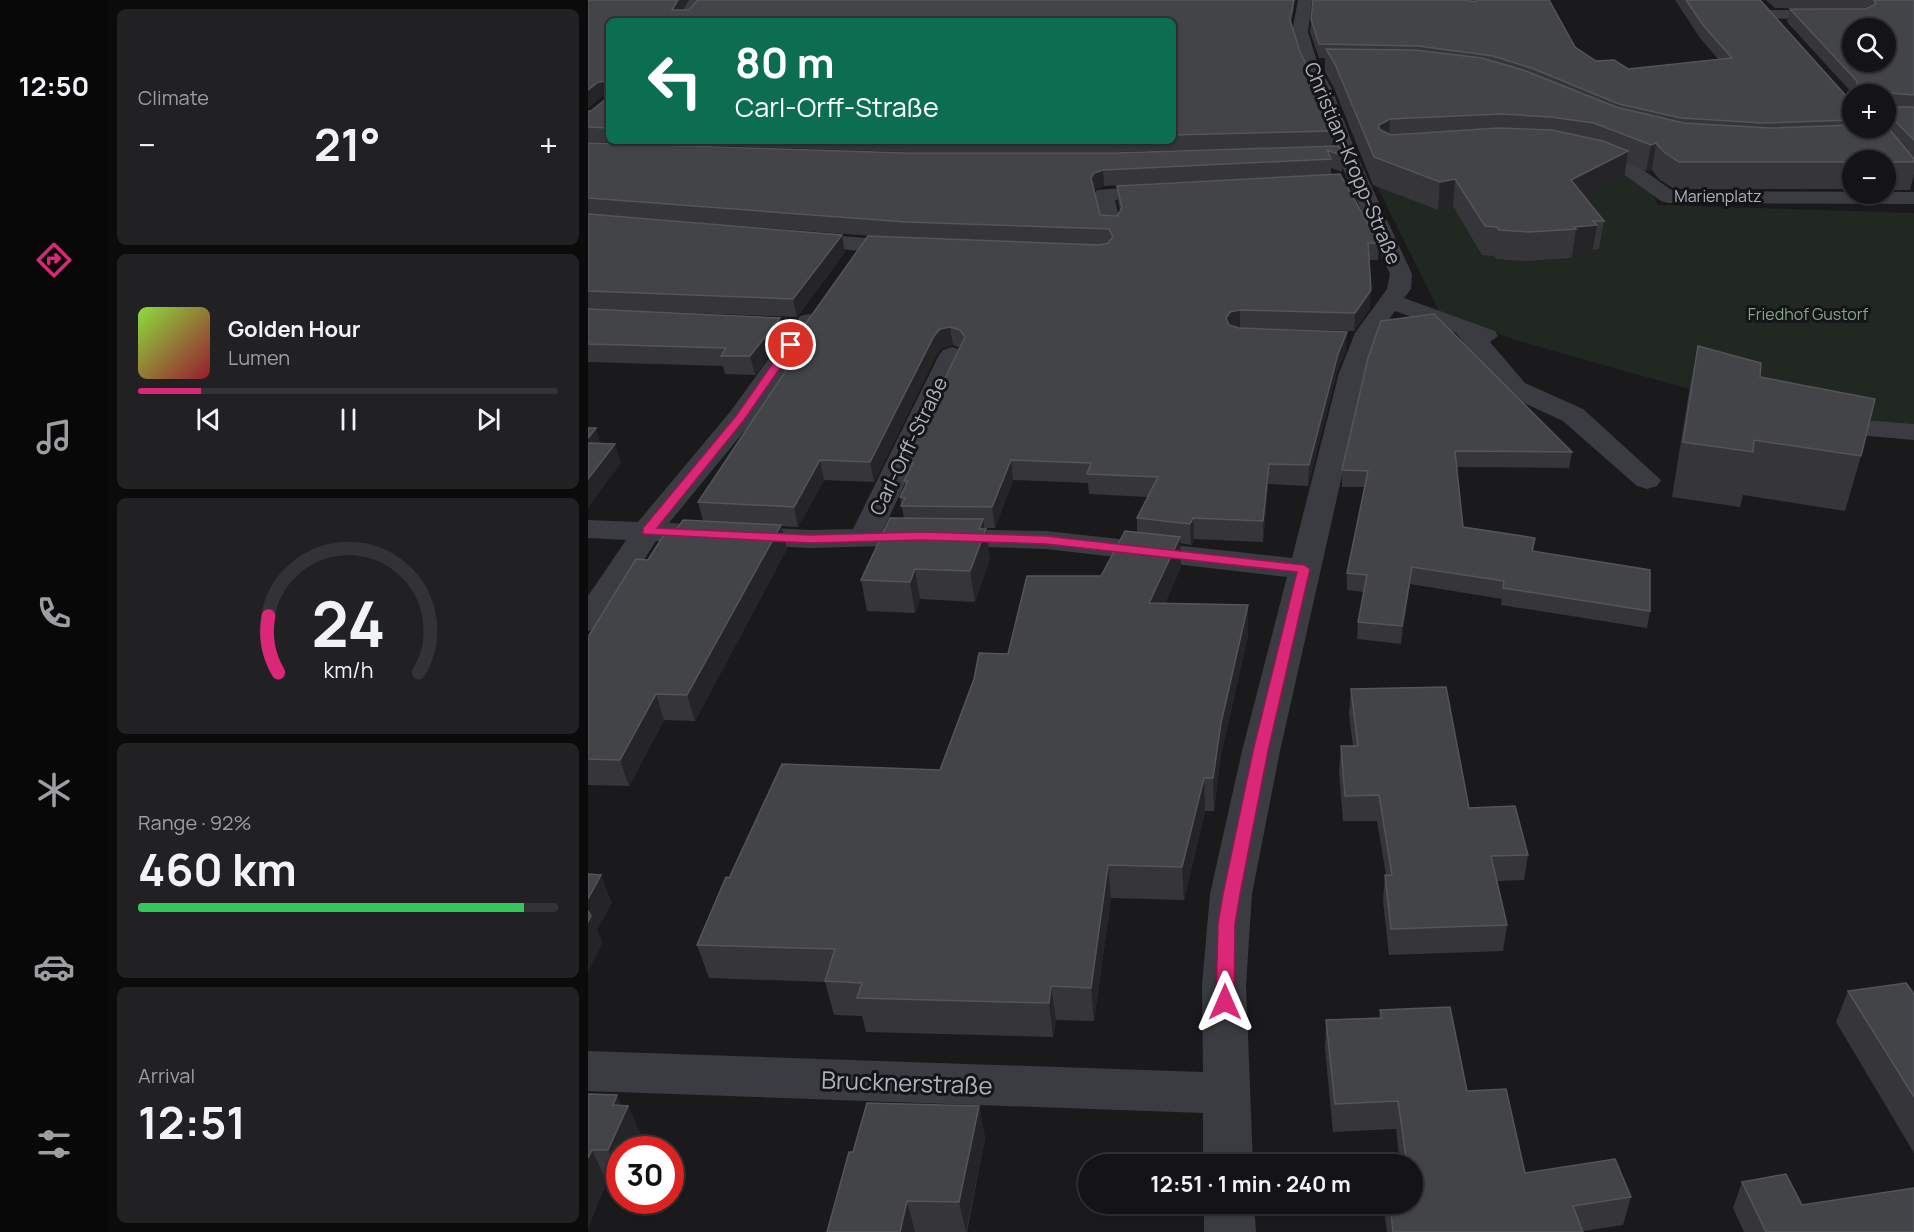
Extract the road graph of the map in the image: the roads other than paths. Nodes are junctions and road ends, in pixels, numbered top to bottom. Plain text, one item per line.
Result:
1 (696, 0) edge
2 (1756, 0) edge
3 (1803, 0) edge
4 (1285, 1) edge
5 (1305, 1) edge
6 (1768, 15) junction
7 (1818, 15) junction
8 (1851, 15) edge
9 (686, 18) edge
10 (1784, 31) edge
11 (1310, 65) junction
12 (1327, 65) edge
13 (1560, 152) edge
14 (1322, 154) edge
15 (1346, 172) junction
16 (1184, 190) edge
17 (1914, 198) edge
18 (1110, 225) edge
19 (779, 239) edge
20 (922, 248) edge
21 (825, 299) edge
22 (1390, 301) junction
23 (1466, 330) junction
24 (1505, 342) dead end
25 (952, 355) dead end
26 (1799, 422) edge
27 (1914, 432) edge
28 (1647, 480) dead end
29 (588, 529) edge
30 (647, 531) junction
31 (864, 538) junction
32 (1304, 569) junction
33 (588, 621) edge
34 (588, 1071) edge
35 (1226, 1093) junction
36 (1228, 1154) edge
37 (1229, 1214) edge
38 (1230, 1232) edge

1 - 9 street
2 - 6 street
3 - 7 street
4 - 5 street
5 - 11 street, Christian-Kropp-Straße
6 - 7 street
6 - 10 street
7 - 8 street
11 - 12 street
11 - 15 street, Christian-Kropp-Straße
13 - 17 street, Marienplatz
14 - 15 street
15 - 22 street, Christian-Kropp-Straße
16 - 18 street
19 - 20 street
21 - 30 street
22 - 23 street
22 - 32 street, Christian-Kropp-Straße
23 - 24 street
23 - 28 street
25 - 31 street, Carl-Orff-Straße
26 - 27 street
29 - 30 street, Carl-Orff-Straße
30 - 31 street, Carl-Orff-Straße
30 - 33 street
31 - 32 street, Carl-Orff-Straße
32 - 35 street, Christian-Kropp-Straße
34 - 35 street, Brucknerstraße
35 - 36 street, Christian-Kropp-Straße
37 - 38 street

